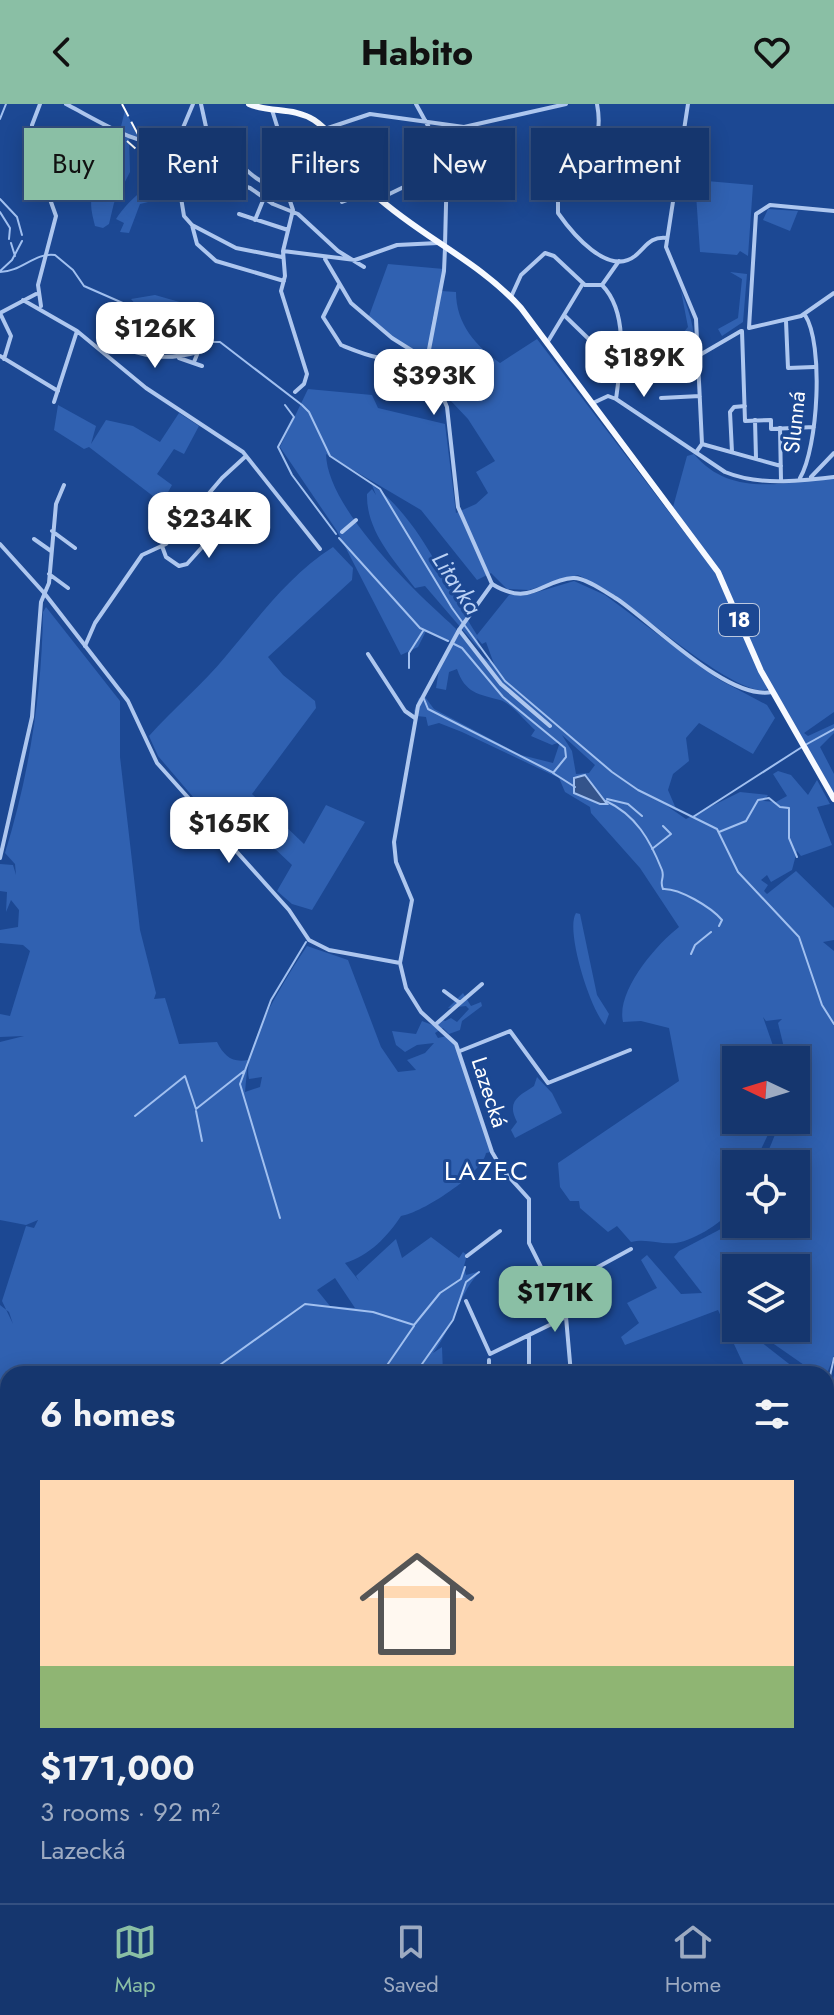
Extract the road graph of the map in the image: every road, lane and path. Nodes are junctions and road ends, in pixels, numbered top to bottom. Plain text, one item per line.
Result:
1 (40, 104) edge
2 (66, 104) edge
3 (193, 104) edge
4 (201, 104) edge
5 (249, 104) edge
6 (416, 104) edge
7 (566, 104) edge
8 (597, 104) edge
9 (688, 104) edge
10 (292, 107) edge
11 (543, 107) edge
12 (272, 110) junction
13 (426, 123) junction
14 (448, 126) junction
15 (184, 128) edge
16 (206, 128) edge
17 (278, 128) edge
18 (324, 128) edge
19 (328, 128) edge
20 (683, 128) edge
21 (139, 138) edge
22 (388, 195) edge
23 (181, 200) edge
24 (263, 200) edge
25 (268, 200) edge
26 (288, 200) edge
27 (347, 200) edge
28 (380, 200) edge
29 (672, 200) edge
30 (342, 202) dead end
31 (834, 211) edge
32 (293, 212) junction
33 (239, 214) dead end
34 (255, 220) junction
35 (192, 225) junction
36 (288, 230) junction
37 (667, 238) junction
38 (442, 244) junction
39 (283, 251) junction
40 (282, 257) junction
41 (325, 259) junction
42 (355, 260) junction
43 (619, 261) junction
44 (364, 267) dead end
45 (284, 281) junction
46 (339, 285) junction
47 (582, 285) junction
48 (602, 285) junction
49 (37, 292) junction
50 (834, 293) edge
51 (511, 297) junction
52 (23, 300) junction
53 (42, 308) junction
54 (0, 313) edge
55 (805, 315) junction
56 (565, 316) junction
57 (786, 320) junction
58 (749, 328) junction
59 (77, 331) junction
60 (742, 331) junction
61 (547, 343) junction
62 (104, 349) junction
63 (413, 352) junction
64 (619, 352) junction
65 (698, 356) junction
66 (2, 357) edge
67 (176, 358) junction
68 (427, 360) junction
69 (194, 362) junction
70 (202, 366) dead end
71 (814, 367) junction
72 (58, 391) junction
73 (295, 392) dead end
74 (700, 396) junction
75 (661, 398) dead end
76 (616, 399) junction
77 (54, 402) dead end
78 (592, 403) junction
79 (745, 406) junction
80 (755, 420) junction
81 (814, 427) junction
82 (780, 428) junction
83 (702, 444) junction
84 (697, 451) junction
85 (732, 452) junction
86 (834, 453) edge
87 (246, 456) junction
88 (756, 459) junction
89 (781, 466) junction
90 (811, 477) junction
91 (834, 477) edge
92 (800, 478) junction
93 (781, 480) junction
94 (64, 485) dead end
95 (199, 507) junction
96 (236, 508) dead end
97 (356, 520) dead end
98 (222, 525) junction
99 (52, 531) junction
100 (342, 532) dead end
101 (34, 539) dead end
102 (0, 544) edge
103 (162, 546) junction
104 (75, 548) dead end
105 (320, 549) dead end
106 (51, 551) junction
107 (49, 574) junction
108 (492, 584) junction
109 (68, 588) dead end
110 (45, 594) junction
111 (460, 628) junction
112 (85, 646) junction
113 (368, 654) dead end
114 (772, 692) junction
115 (415, 718) junction
116 (550, 726) dead end
117 (834, 799) edge
118 (0, 858) edge
119 (400, 963) junction
120 (482, 984) dead end
121 (444, 991) dead end
122 (460, 1003) junction
123 (436, 1024) junction
124 (630, 1050) dead end
125 (460, 1051) junction
126 (500, 1231) dead end
127 (631, 1249) dead end
128 (467, 1256) dead end
129 (554, 1291) junction
130 (466, 1301) dead end
131 (566, 1317) junction
132 (529, 1336) junction
133 (489, 1360) dead end
134 (489, 1366) edge
135 (529, 1366) edge
136 (570, 1366) edge

1 - 49 street
2 - 21 street
3 - 15 street
4 - 16 street
5 - 12 main road, 18
6 - 13 street
7 - 11 street
8 - 43 street
9 - 20 street
10 - 12 main road, 18
10 - 18 main road, 18
11 - 14 street
12 - 17 street
13 - 14 street
13 - 19 street
13 - 22 street
14 - 38 street
23 - 35 street
24 - 34 street
25 - 32 street
26 - 32 street
27 - 30 street
28 - 38 main road, 18
29 - 37 street
31 - 58 street
32 - 36 street
32 - 42 street
33 - 34 street
34 - 36 street
35 - 40 street
35 - 45 street
36 - 39 street
37 - 43 street
37 - 65 street
38 - 42 street
38 - 51 main road, 18
38 - 68 street
39 - 40 street
39 - 41 street
40 - 45 street
41 - 42 street
41 - 46 street
42 - 44 street
43 - 48 street
45 - 73 street
46 - 63 street
46 - 63 street
47 - 48 street
47 - 51 street
47 - 56 street
48 - 64 street
49 - 52 street
49 - 53 street
50 - 55 street
51 - 61 main road, 18
52 - 53 street
52 - 54 street
53 - 59 street
54 - 66 street
55 - 57 street
55 - 71 street, Slunná
56 - 61 street
56 - 64 street
57 - 58 street
57 - 71 street, Slunná
58 - 60 street
59 - 62 street
59 - 72 street
60 - 65 street
60 - 79 street
61 - 78 main road, 18
62 - 67 street
62 - 87 street
63 - 68 street
64 - 76 street
65 - 74 street
66 - 72 street
67 - 69 street
67 - 69 street
68 - 108 street
69 - 70 street
71 - 81 street, Slunná
72 - 77 street
74 - 75 street
74 - 83 street
76 - 78 street
76 - 84 street
78 - 114 main road, 18
79 - 80 street
79 - 85 street
80 - 82 street
80 - 88 street
81 - 82 street
81 - 92 street, Slunná
82 - 89 street
83 - 84 street
83 - 85 street
84 - 93 street
85 - 88 street
86 - 90 street
87 - 95 street
87 - 105 street
88 - 89 street
89 - 93 street
90 - 91 street
90 - 92 street
92 - 93 street
94 - 99 street
95 - 98 street
95 - 103 street
96 - 98 street
97 - 100 street
98 - 103 street
99 - 104 street
99 - 106 street
101 - 106 street
102 - 110 street
103 - 112 street
106 - 107 street
107 - 109 street
107 - 110 street
108 - 111 street
108 - 114 street
110 - 112 street
110 - 118 street
111 - 115 street
111 - 116 street
112 - 119 street
113 - 115 street
114 - 117 main road, 18
115 - 119 street
119 - 123 street, Lazecká
120 - 122 street
121 - 122 street
122 - 123 street
123 - 125 street, Lazecká
124 - 125 street
125 - 129 street, Lazecká
126 - 128 street
127 - 129 street
129 - 131 street, Lazecká
130 - 132 street
131 - 132 street
131 - 136 street, Lazecká
132 - 135 street
133 - 134 street

